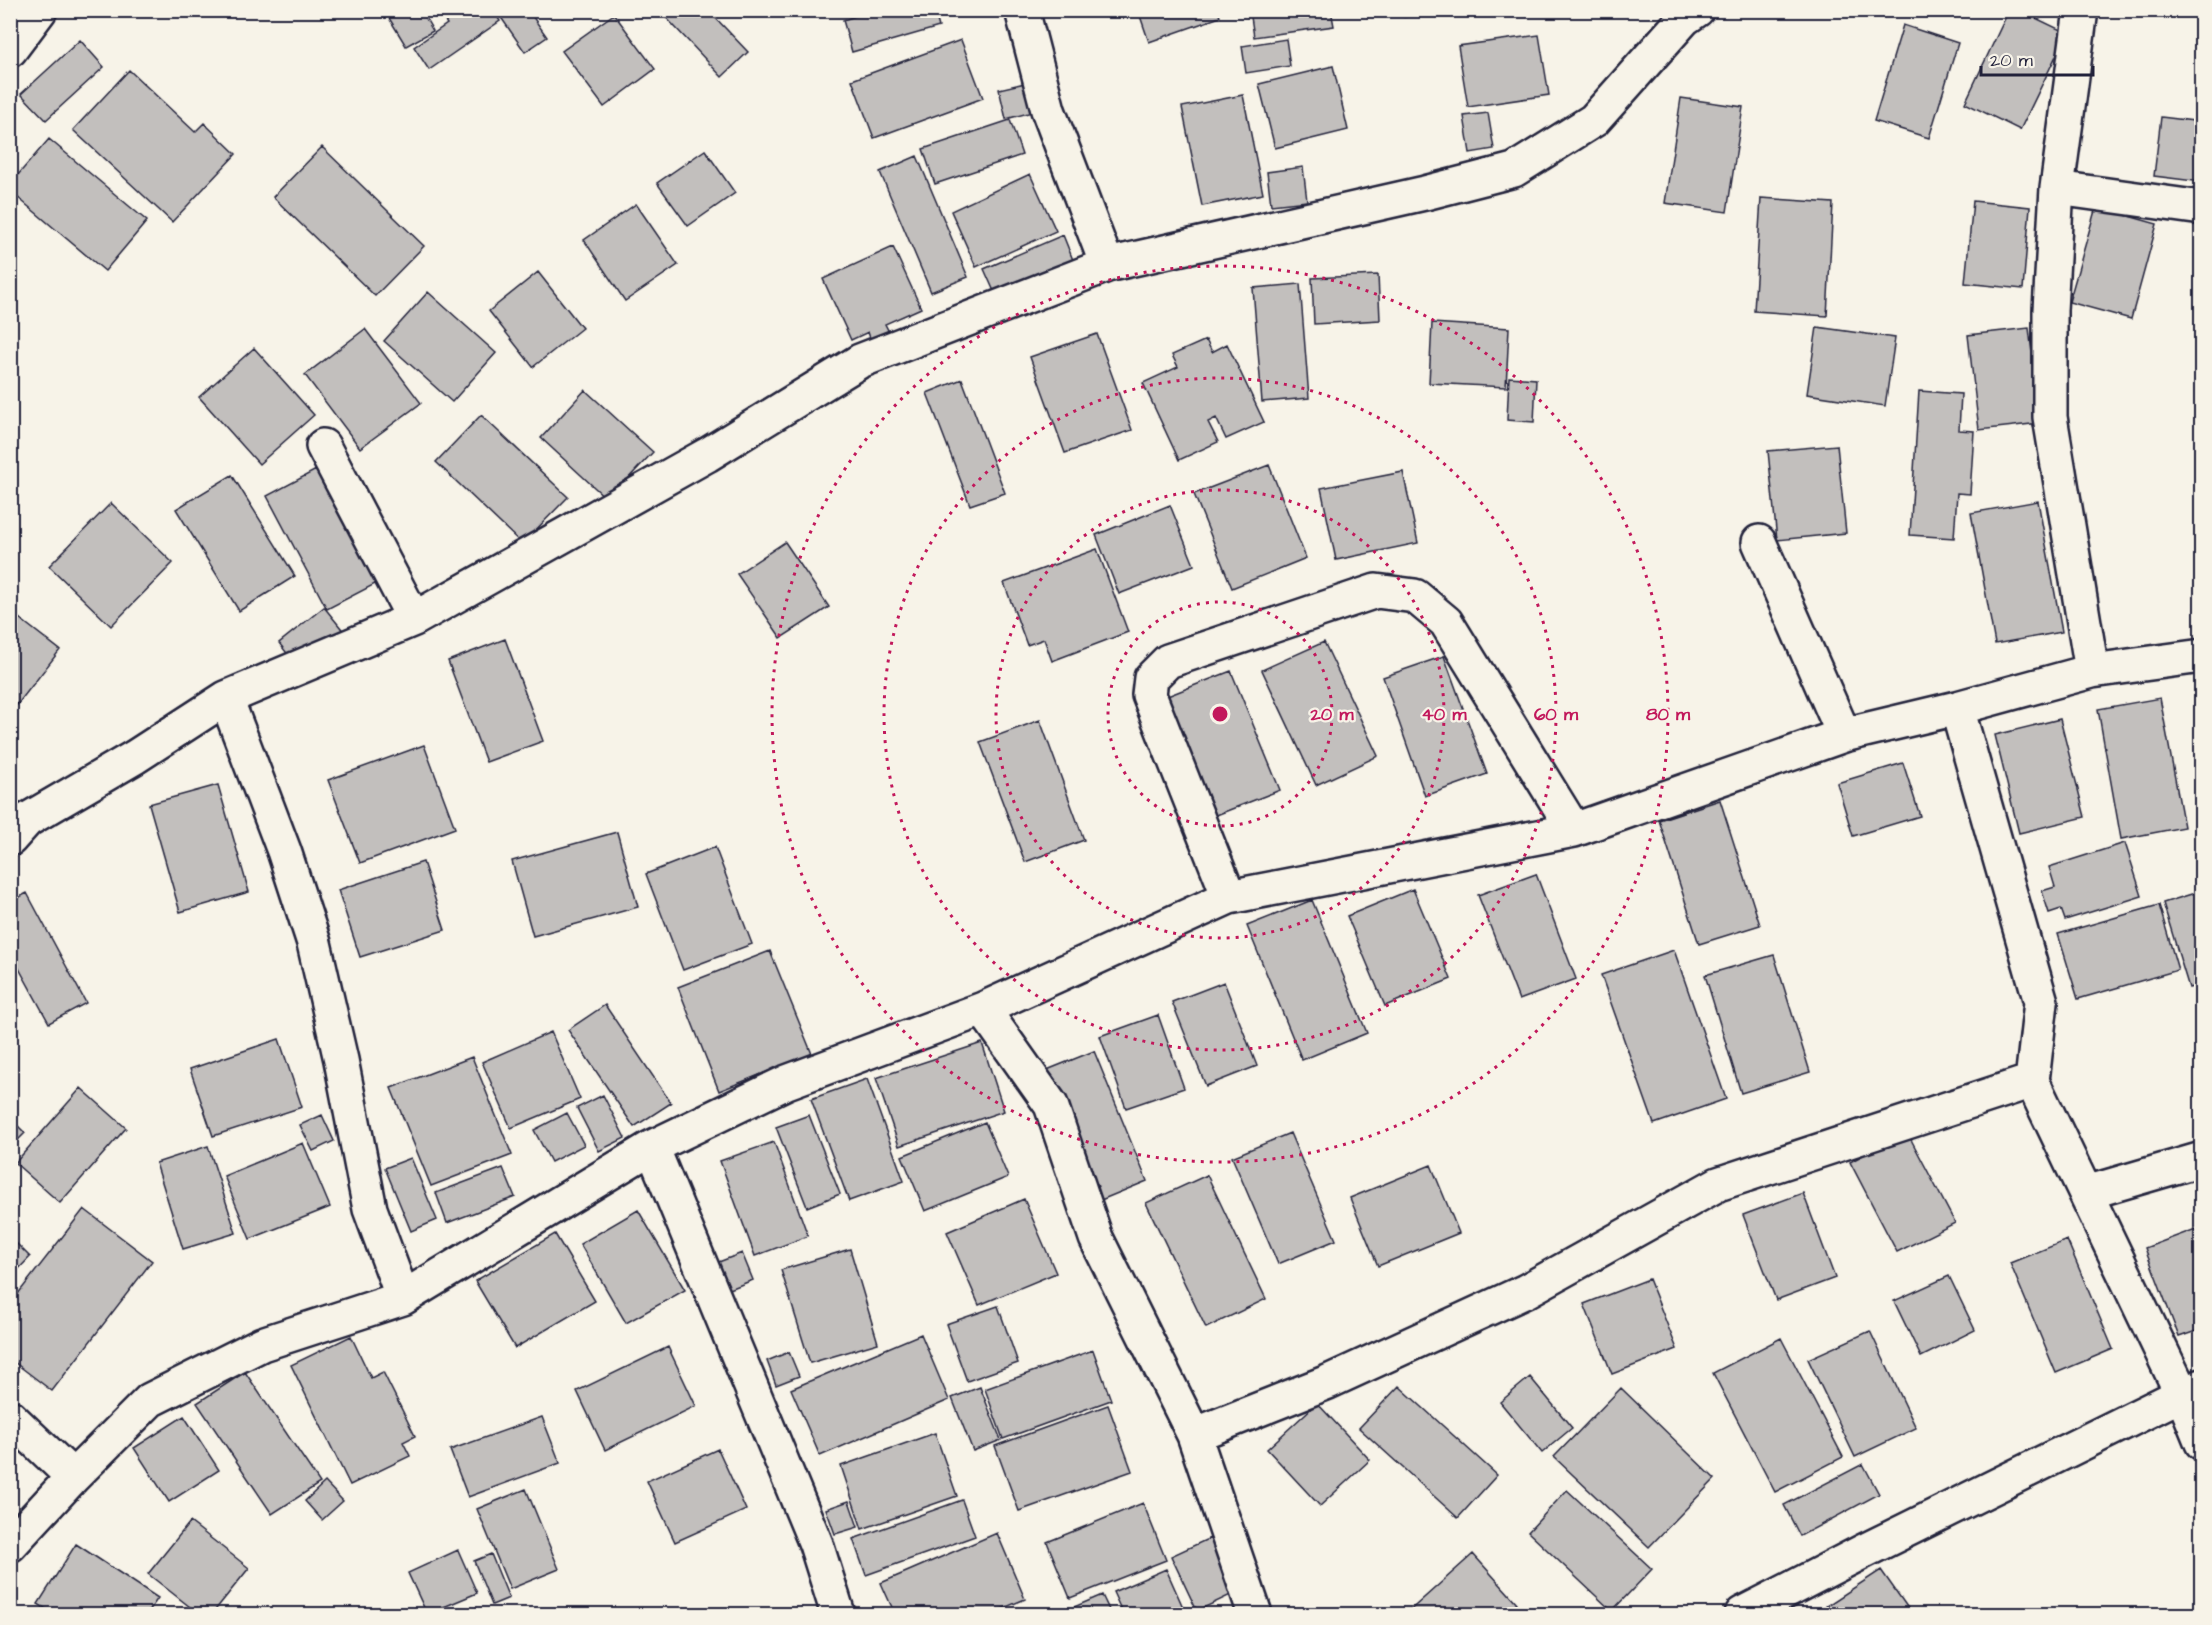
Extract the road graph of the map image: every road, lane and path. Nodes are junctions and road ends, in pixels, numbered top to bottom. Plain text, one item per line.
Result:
1 (40, 10) edge
2 (1022, 10) edge
3 (1697, 10) edge
4 (2081, 10) edge
5 (10, 50) edge
6 (2057, 188) junction
7 (2202, 208) edge
8 (1107, 266) junction
9 (323, 446) dead end
10 (1759, 542) dead end
11 (414, 619) junction
12 (2202, 656) edge
13 (2092, 672) junction
14 (226, 698) junction
15 (1958, 708) junction
16 (1844, 735) junction
17 (1574, 830) junction
18 (10, 839) edge
19 (1229, 897) junction
20 (983, 1009) junction
21 (2032, 1081) junction
22 (652, 1147) junction
23 (2202, 1159) edge
24 (2086, 1194) junction
25 (403, 1298) junction
26 (2192, 1390) edge
27 (10, 1417) edge
28 (1194, 1435) junction
29 (2202, 1443) edge
30 (73, 1477) junction
31 (10, 1545) edge
32 (838, 1614) edge
33 (1255, 1614) edge
34 (1742, 1614) edge

1 - 5 street
2 - 8 street
3 - 8 street
4 - 6 street
6 - 7 street
6 - 13 street
8 - 11 street
9 - 11 street
10 - 16 street
11 - 14 street
12 - 13 street
13 - 15 street
14 - 18 street
14 - 25 street
15 - 16 street
15 - 21 street
16 - 17 street
17 - 19 street
17 - 19 street
19 - 20 street
20 - 22 street
20 - 28 street
21 - 24 street
21 - 28 street
22 - 25 street
22 - 32 street
23 - 24 street
24 - 26 street
25 - 30 street
26 - 29 street
26 - 34 street
27 - 30 street
28 - 33 street
30 - 31 street

